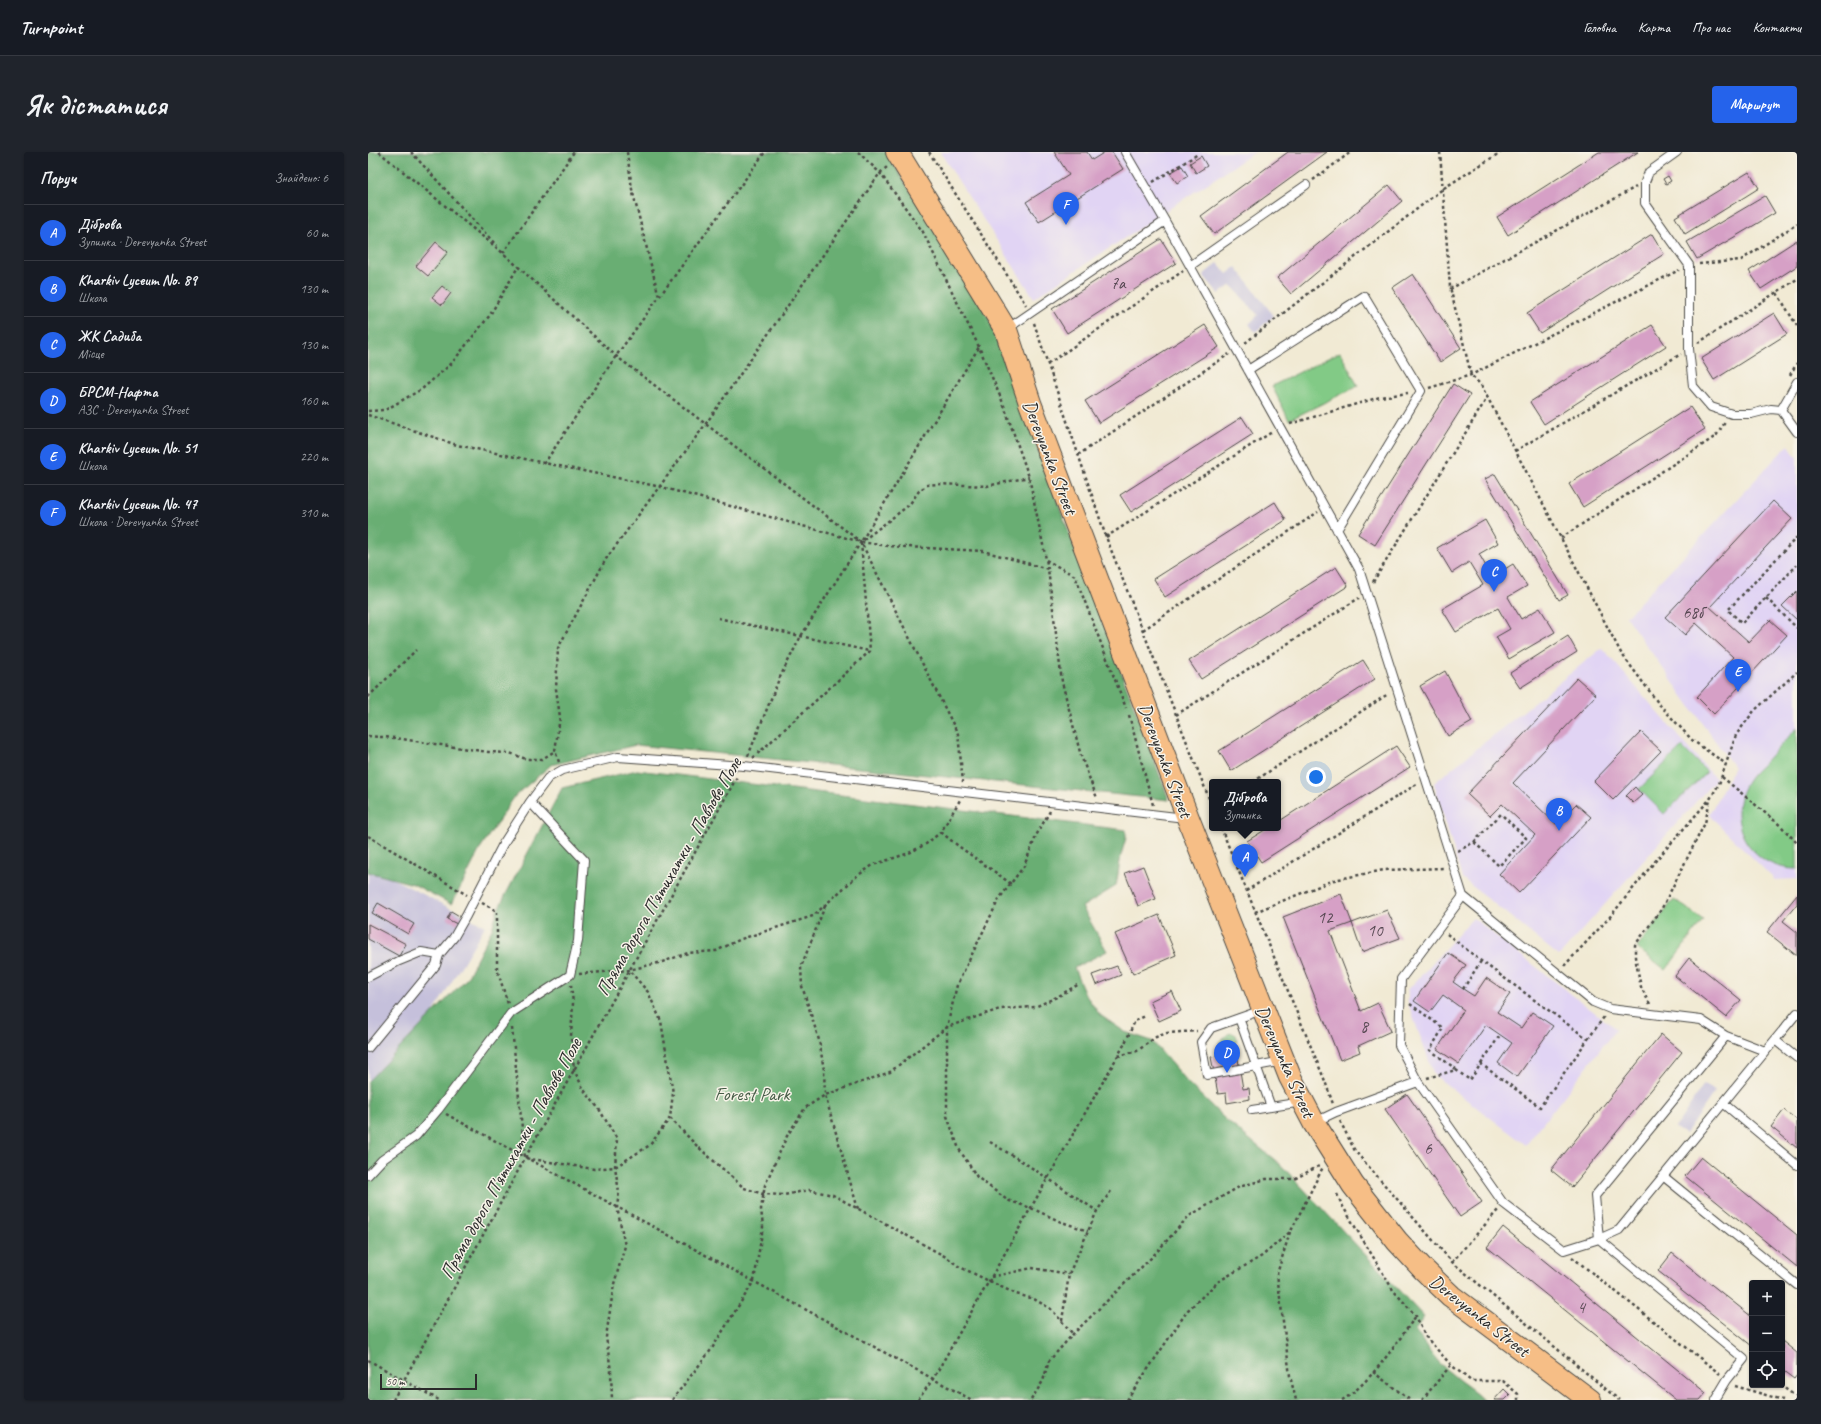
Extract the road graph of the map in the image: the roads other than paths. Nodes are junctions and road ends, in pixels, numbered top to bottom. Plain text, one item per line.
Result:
1 (1125, 152) edge
2 (1677, 152) edge
3 (893, 159) edge
4 (1306, 185) road end
5 (1165, 221) junction
6 (1190, 266) junction
7 (1006, 330) junction
8 (1248, 370) junction
9 (1797, 382) edge
10 (1781, 410) junction
11 (1797, 432) edge
12 (1337, 530) junction
13 (530, 802) junction
14 (1188, 818) junction
15 (1463, 896) junction
16 (439, 955) junction
17 (368, 978) edge
18 (1263, 1009) junction
19 (1797, 1012) edge
20 (1239, 1018) junction
21 (1726, 1036) junction
22 (1775, 1040) junction
23 (368, 1048) edge
24 (1765, 1051) junction
25 (1797, 1058) edge
26 (1283, 1061) junction
27 (1257, 1066) junction
28 (1418, 1082) junction
29 (1303, 1102) junction
30 (1723, 1102) junction
31 (1272, 1107) junction
32 (1252, 1110) dead end
33 (1314, 1123) junction
34 (1797, 1165) edge
35 (368, 1175) edge
36 (1663, 1176) junction
37 (1600, 1239) junction
38 (1797, 1285) edge
39 (1590, 1400) edge
40 (1715, 1400) edge

1 - 5 lane
2 - 10 lane
3 - 7 main road, Derevyanka Street
4 - 6 lane
5 - 6 lane
5 - 7 lane
6 - 8 lane
7 - 14 main road, Derevyanka Street
8 - 12 lane
8 - 12 lane
9 - 10 lane
10 - 11 lane
12 - 15 lane
13 - 14 lane
13 - 16 lane
13 - 35 lane
14 - 18 main road, Derevyanka Street
15 - 21 lane
15 - 28 lane
16 - 17 lane
16 - 23 lane
18 - 20 lane
18 - 26 main road, Derevyanka Street
19 - 22 lane
20 - 27 lane
20 - 27 lane
21 - 24 lane
21 - 37 lane
22 - 24 lane
22 - 25 lane
24 - 30 lane
26 - 27 lane
26 - 29 main road, Derevyanka Street
27 - 31 lane
28 - 33 lane
28 - 37 lane
29 - 31 lane
29 - 33 main road, Derevyanka Street
30 - 34 lane
30 - 36 lane
31 - 32 lane
33 - 39 main road, Derevyanka Street
36 - 37 lane
36 - 38 lane
37 - 40 lane

